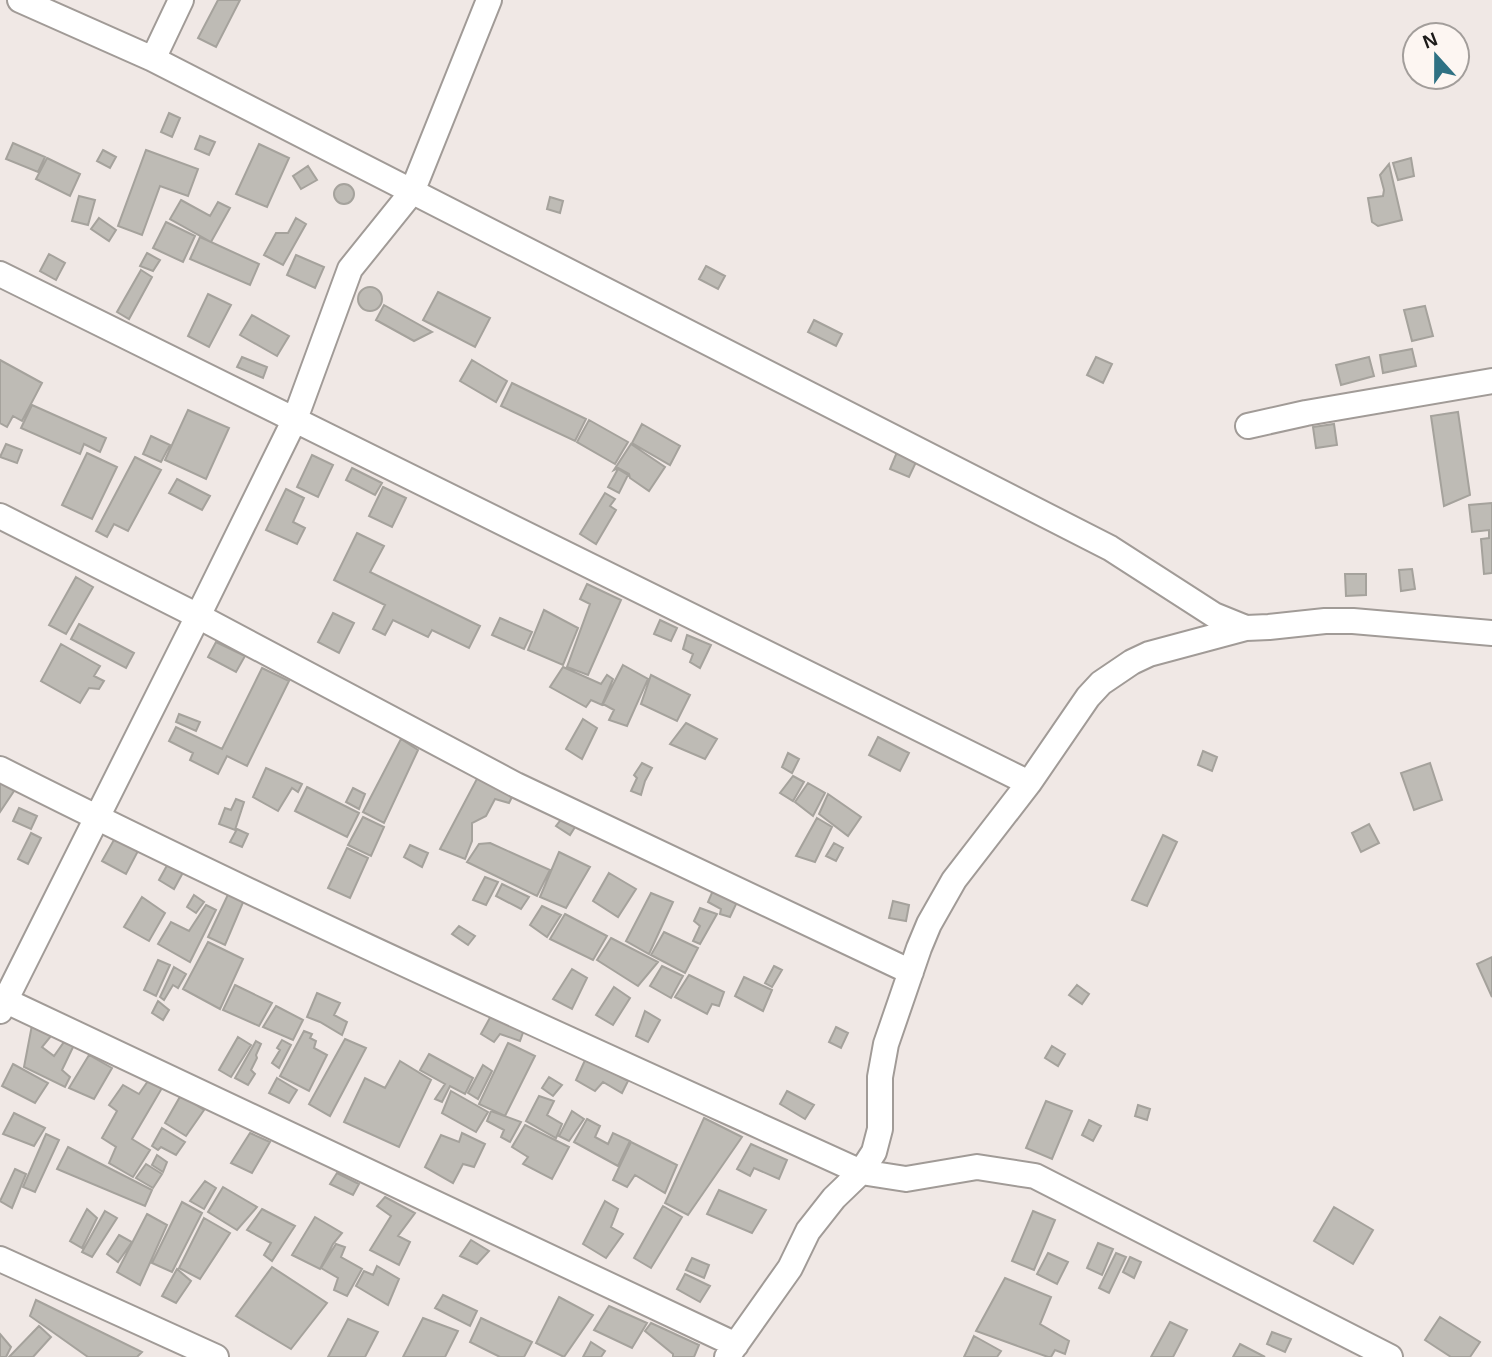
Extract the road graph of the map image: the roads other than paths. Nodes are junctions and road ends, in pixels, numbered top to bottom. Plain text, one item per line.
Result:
1 (20, 0) edge
2 (181, 0) edge
3 (489, 0) edge
4 (153, 59) junction
5 (412, 192) junction
6 (0, 274) edge
7 (1492, 381) edge
8 (295, 419) junction
9 (1248, 426) dead end
10 (0, 516) edge
11 (198, 616) junction
12 (1246, 628) junction
13 (1492, 633) edge
14 (0, 769) edge
15 (1029, 783) junction
16 (96, 818) junction
17 (911, 972) junction
18 (2, 1003) edge
19 (861, 1172) junction
20 (0, 1259) edge
21 (732, 1351) edge
22 (216, 1357) edge
23 (1391, 1357) edge

1 - 4 street
2 - 4 street
3 - 5 street
4 - 5 street
5 - 8 street
5 - 12 street
6 - 8 street
7 - 9 street
8 - 11 street
8 - 15 street
10 - 11 street
11 - 16 street
11 - 17 street
12 - 13 street
12 - 15 street
14 - 16 street
15 - 17 street
16 - 18 street
16 - 19 street
17 - 19 street
18 - 21 street
19 - 21 street
19 - 23 street
20 - 22 street

